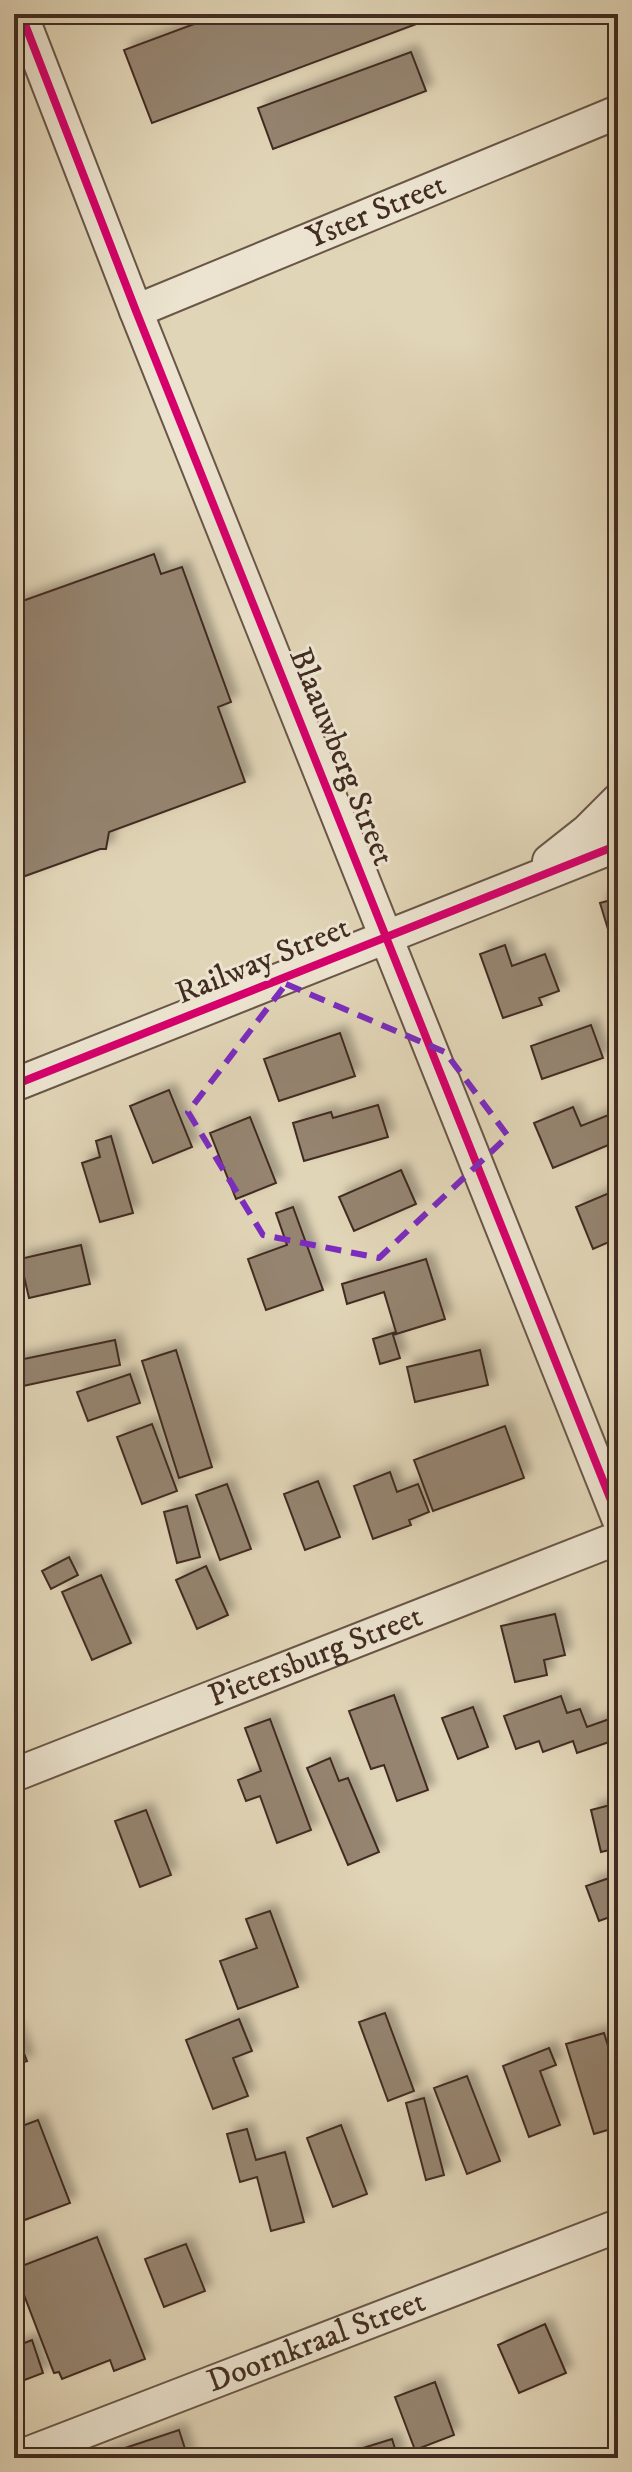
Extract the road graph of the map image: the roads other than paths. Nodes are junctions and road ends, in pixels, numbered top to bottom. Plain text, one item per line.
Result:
1 (21, 14) edge
2 (618, 112) edge
3 (136, 311) junction
4 (618, 800) edge
5 (618, 845) edge
6 (521, 883) junction
7 (388, 937) junction
8 (14, 1085) edge
9 (618, 1518) edge
10 (618, 1538) edge
11 (14, 1775) edge
12 (618, 2226) edge
13 (16, 2458) edge

1 - 3 street, Blaauwberg Street
2 - 3 street, Yster Street
3 - 7 street, Blaauwberg Street
4 - 6 street
5 - 6 street, Railway Street
6 - 7 street, Railway Street
7 - 8 street, Railway Street
7 - 9 street, Blaauwberg Street
10 - 11 street, Pietersburg Street
12 - 13 street, Doornkraal Street

